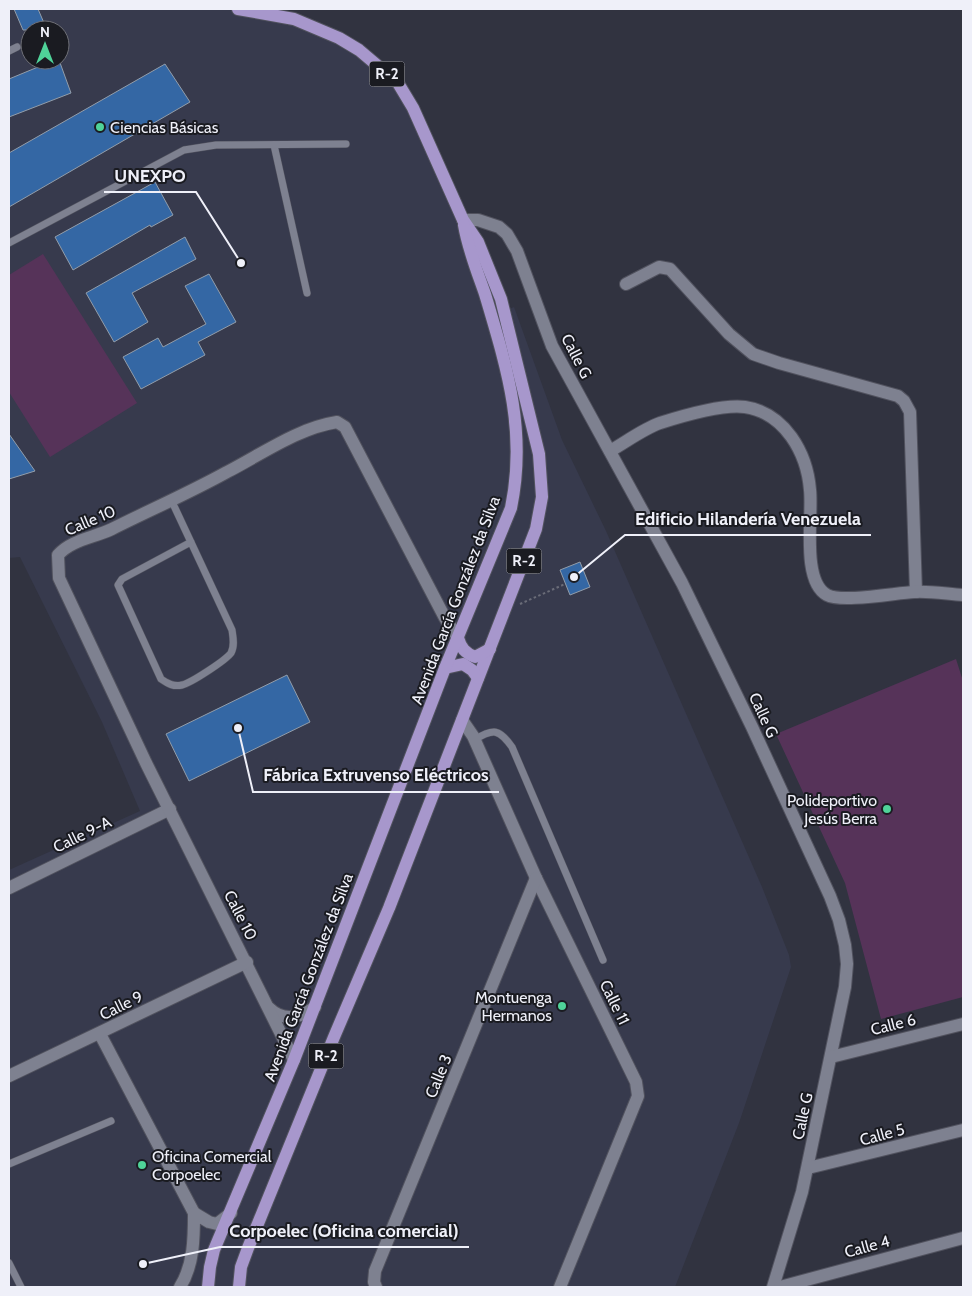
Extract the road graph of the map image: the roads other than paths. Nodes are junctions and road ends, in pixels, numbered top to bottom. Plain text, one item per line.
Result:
1 (238, 9) edge
2 (17, 47) dead end
3 (9, 51) edge
4 (346, 144) dead end
5 (274, 145) junction
6 (462, 220) junction
7 (9, 243) edge
8 (626, 284) dead end
9 (307, 293) dead end
10 (610, 451) junction
11 (171, 500) junction
12 (191, 542) junction
13 (916, 592) junction
14 (963, 595) edge
15 (458, 638) junction
16 (490, 649) junction
17 (445, 668) junction
18 (478, 678) junction
19 (462, 720) junction
20 (456, 736) junction
21 (473, 738) junction
22 (170, 809) junction
23 (536, 878) junction
24 (9, 888) edge
25 (604, 960) dead end
26 (247, 962) junction
27 (315, 1007) junction
28 (269, 1008) junction
29 (963, 1024) edge
30 (100, 1034) junction
31 (832, 1056) junction
32 (294, 1060) junction
33 (9, 1076) edge
34 (111, 1121) dead end
35 (963, 1130) edge
36 (9, 1164) edge
37 (808, 1168) junction
38 (194, 1213) junction
39 (231, 1213) junction
40 (963, 1238) edge
41 (9, 1263) edge
42 (20, 1287) edge
43 (180, 1287) edge
44 (208, 1287) edge
45 (239, 1287) edge
46 (376, 1287) edge
47 (560, 1287) edge
48 (773, 1287) edge
49 (780, 1287) edge

1 - 6 main road, R-2
2 - 3 lane
4 - 5 lane
5 - 7 lane
5 - 9 lane
6 - 10 street, Calle G
6 - 15 main road, Avenida García González da Silva / R-2
6 - 16 main road, R-2
8 - 13 street
10 - 13 street
10 - 31 street, Calle G
11 - 12 lane
11 - 15 street, Calle 10
11 - 22 street, Calle 10
12 - 12 lane
13 - 14 street
15 - 16 main road
15 - 17 main road, Avenida García González da Silva / R-2
16 - 18 main road, R-2
17 - 18 main road
17 - 27 main road, Avenida García González da Silva / R-2
18 - 19 main road, R-2
19 - 20 main road, R-2
19 - 21 street, Calle 11
20 - 21 street
20 - 45 main road, R-2
21 - 23 street, Calle 11
21 - 25 lane
22 - 24 street, Calle 9-A
22 - 26 street, Calle 10
23 - 46 street, Calle 3
23 - 47 street, Calle 11
26 - 28 street, Calle 10
26 - 30 street, Calle 9
27 - 28 street
27 - 32 main road, Avenida García González da Silva / R-2
28 - 32 street, Calle 10
29 - 31 street, Calle 6
30 - 33 street, Calle 9
30 - 38 street
31 - 37 street, Calle G
32 - 39 main road, Avenida García González da Silva / R-2
34 - 36 lane
35 - 37 street, Calle 5
37 - 48 street, Calle G
38 - 39 street
38 - 43 street
39 - 44 main road, Avenida García González da Silva / R-2
40 - 49 street, Calle 4
41 - 42 lane

